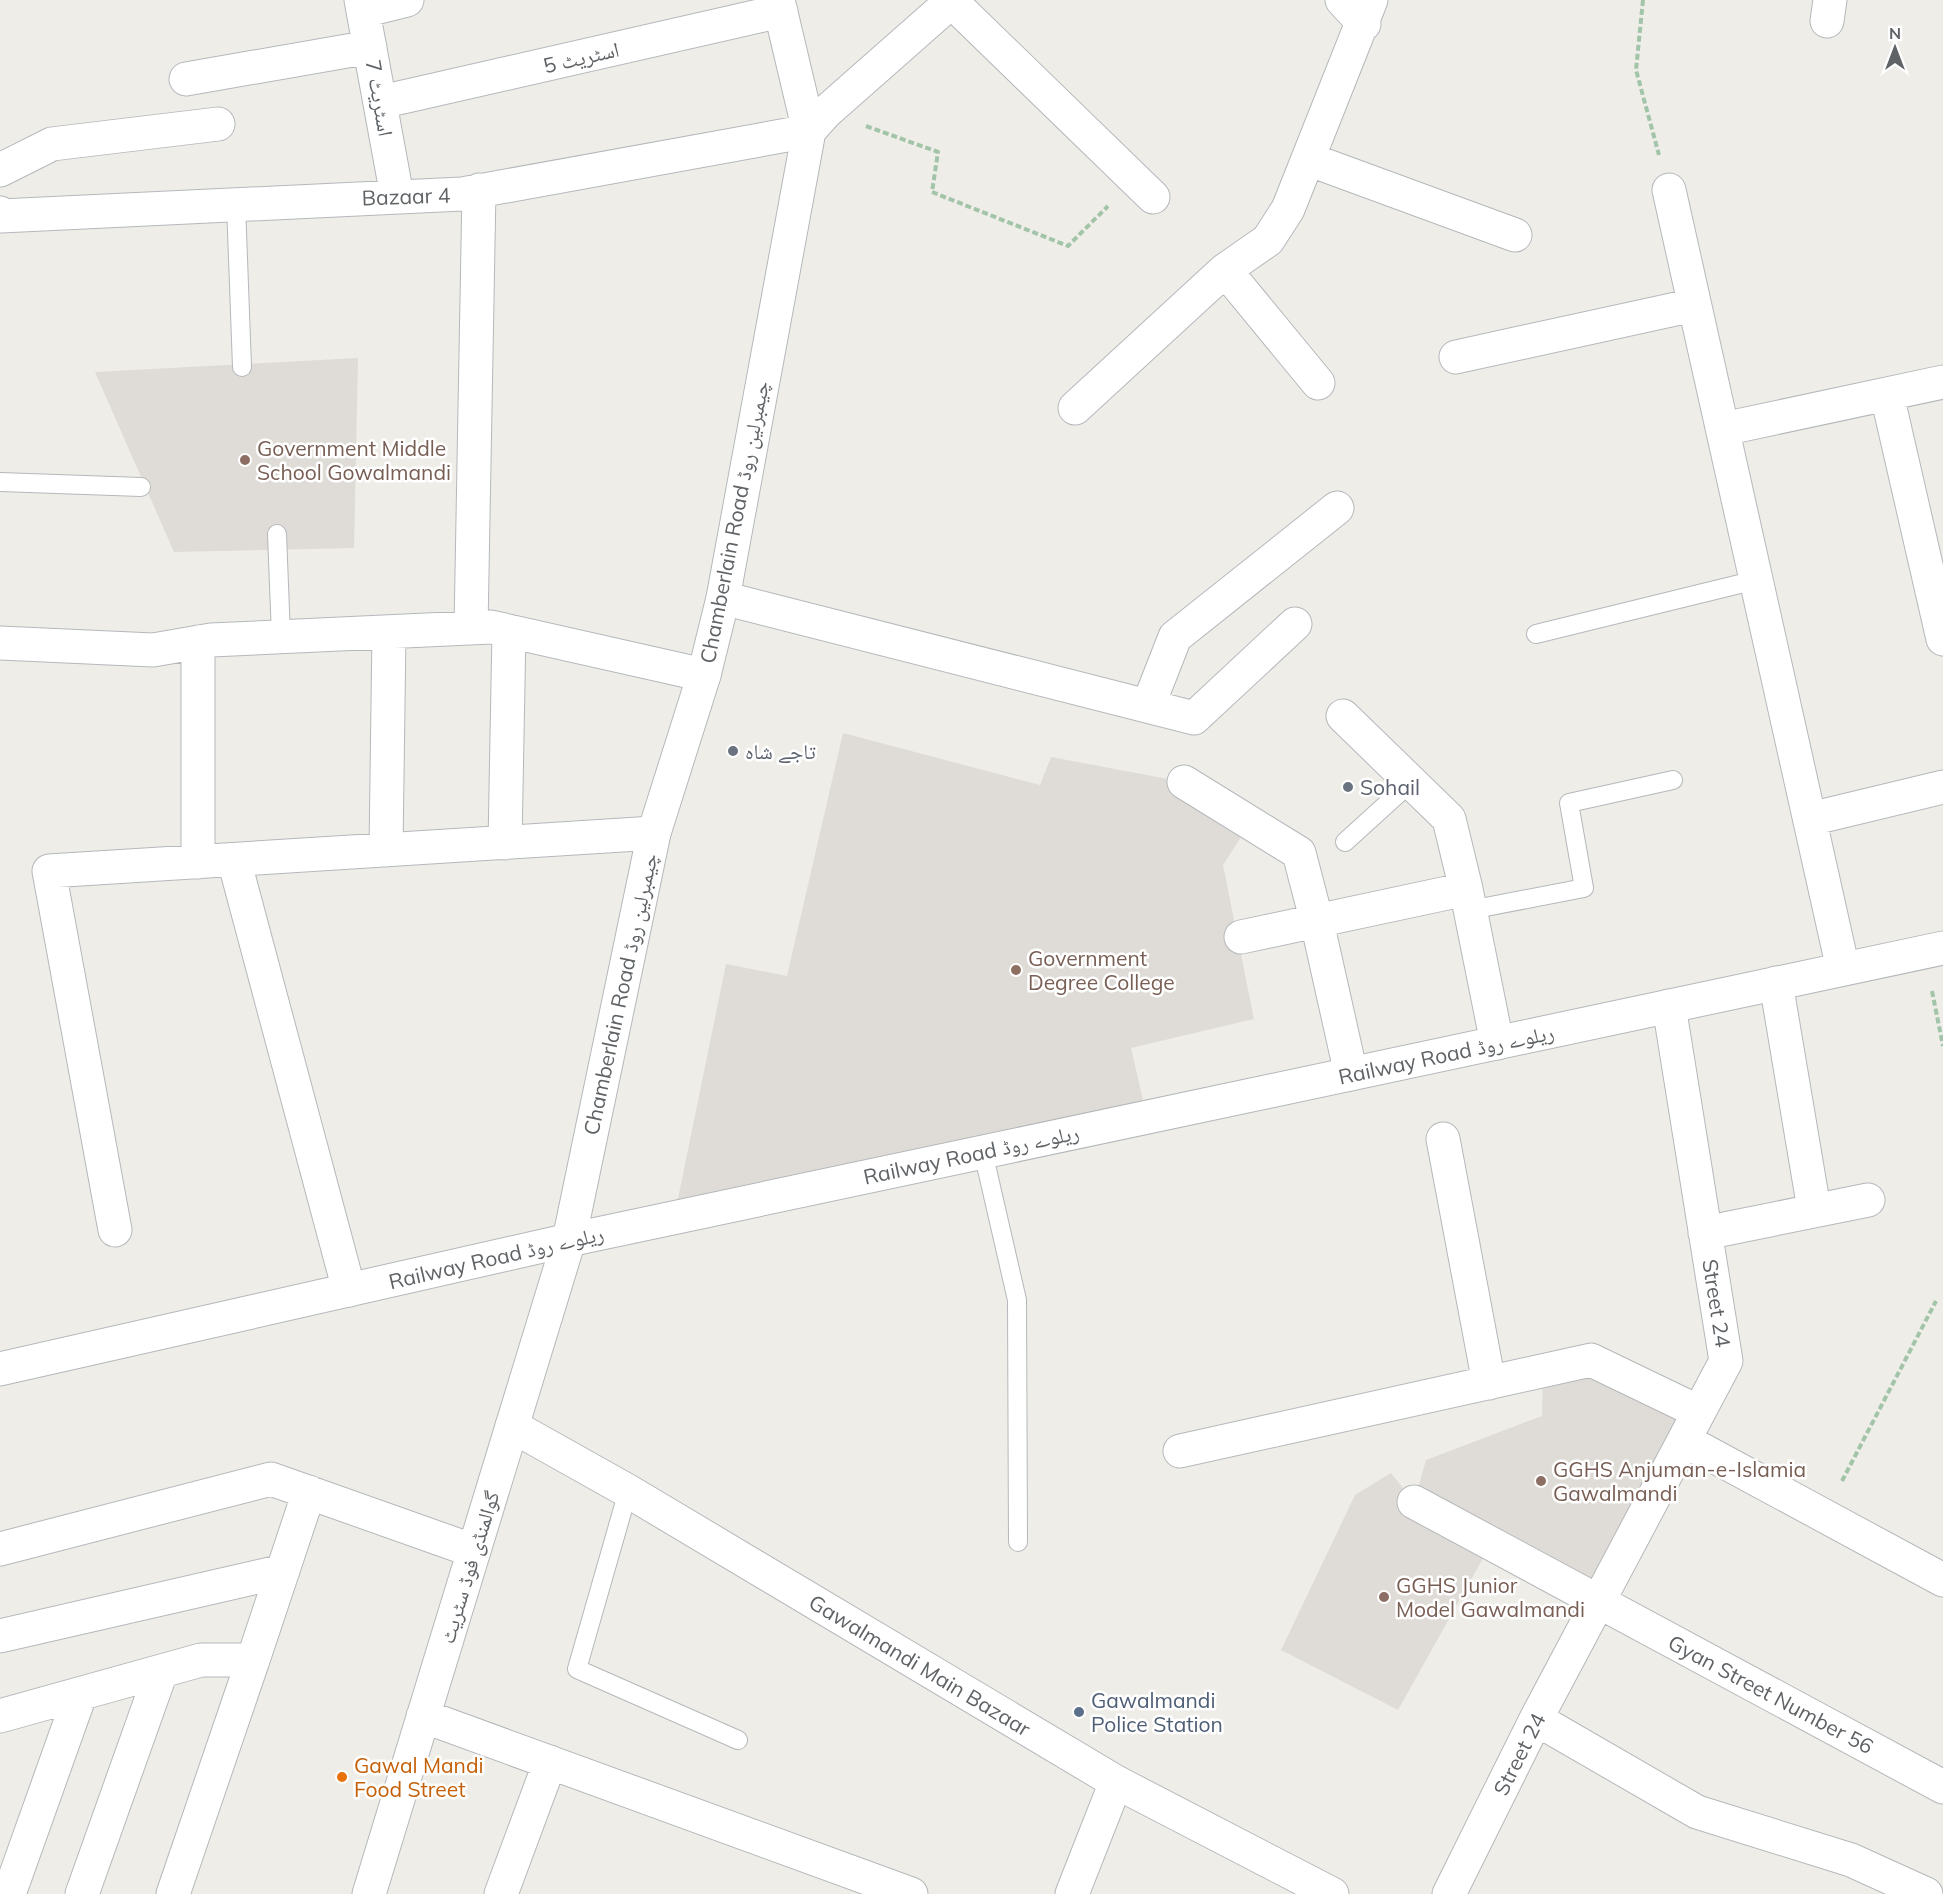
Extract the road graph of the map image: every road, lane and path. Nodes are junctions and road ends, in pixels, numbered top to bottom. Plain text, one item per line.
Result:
1 (407, 0) edge
2 (1342, 0) edge
3 (1643, 0) edge
4 (952, 1) edge
5 (362, 5) edge
6 (779, 6) edge
7 (1367, 12) edge
8 (370, 47) junction
9 (381, 102) junction
10 (818, 121) junction
11 (1308, 159) junction
12 (0, 170) edge
13 (1144, 188) joint
14 (479, 190) junction
15 (1669, 190) joint
16 (397, 196) junction
17 (236, 204) junction
18 (0, 221) edge
19 (1515, 235) dead end
20 (1226, 270) junction
21 (1695, 305) junction
22 (1456, 357) dead end
23 (242, 367) dead end
24 (1943, 382) edge
25 (1318, 383) dead end
26 (1887, 395) junction
27 (1075, 408) dead end
28 (1723, 429) junction
29 (0, 482) edge
30 (141, 487) dead end
31 (1337, 508) dead end
32 (277, 534) dead end
33 (1756, 580) junction
34 (723, 598) junction
35 (1295, 624) dead end
36 (471, 628) junction
37 (509, 631) junction
38 (389, 632) junction
39 (1536, 634) dead end
40 (282, 636) junction
41 (1943, 639) edge
42 (198, 642) junction
43 (0, 643) edge
44 (704, 675) junction
45 (1148, 706) junction
46 (1343, 716) dead end
47 (1673, 780) dead end
48 (1184, 782) dead end
49 (1411, 782) junction
50 (1943, 787) edge
51 (1810, 819) junction
52 (654, 833) junction
53 (1345, 842) dead end
54 (505, 843) junction
55 (386, 850) junction
56 (234, 860) junction
57 (198, 862) junction
58 (1468, 899) junction
59 (1317, 922) junction
60 (1240, 937) dead end
61 (1934, 950) edge
62 (1843, 969) junction
63 (1776, 983) junction
64 (1669, 1006) junction
65 (1497, 1043) junction
66 (1943, 1046) edge
67 (1351, 1074) junction
68 (1443, 1139) dead end
69 (983, 1152) junction
70 (1868, 1200) dead end
71 (1814, 1209) junction
72 (115, 1230) dead end
73 (1705, 1233) junction
74 (569, 1240) junction
75 (349, 1290) junction
76 (1936, 1301) dead end
77 (0, 1369) edge
78 (1490, 1383) junction
79 (512, 1426) junction
80 (1692, 1426) junction
81 (1180, 1451) dead end
82 (628, 1491) junction
83 (309, 1492) junction
84 (1414, 1502) dead end
85 (1824, 1516) junction
86 (1018, 1542) dead end
87 (0, 1549) edge
88 (474, 1551) junction
89 (283, 1571) junction
90 (1943, 1580) edge
91 (1598, 1602) junction
92 (0, 1636) edge
93 (253, 1660) junction
94 (161, 1672) junction
95 (80, 1695) junction
96 (0, 1716) edge
97 (423, 1716) junction
98 (1536, 1719) junction
99 (738, 1740) dead end
100 (550, 1762) junction
101 (1116, 1782) junction
102 (1943, 1787) edge
103 (9, 1894) edge
104 (82, 1894) edge
105 (173, 1894) edge
106 (369, 1894) edge
107 (501, 1894) edge
108 (910, 1894) edge
109 (1072, 1894) edge
110 (1332, 1894) edge
111 (1449, 1894) edge
112 (1926, 1894) edge

1 - 5 street
2 - 7 street
3 - 15 path
4 - 10 street
4 - 13 street
5 - 8 street, اسٹریٹ 7
6 - 9 street, اسٹریٹ 5
6 - 10 street
7 - 11 street
8 - 9 street, اسٹریٹ 7
8 - 12 street
9 - 16 street, اسٹریٹ 7
10 - 13 path
10 - 14 street, Bazaar 4
10 - 34 street, Chamberlain Road چیمبرلین روڈ
11 - 19 street
11 - 20 street
14 - 16 street, Bazaar 4
14 - 36 street
15 - 21 street
16 - 17 street, Bazaar 4
17 - 18 street, Bazaar 4
17 - 23 lane
20 - 25 street
20 - 27 street
21 - 22 street
21 - 28 street
24 - 26 street
26 - 28 street
26 - 41 street
28 - 33 street
29 - 30 lane
31 - 45 street
32 - 40 lane
33 - 39 lane
33 - 51 street
34 - 44 street, Chamberlain Road چیمبرلین روڈ
34 - 45 street
35 - 45 street
36 - 37 street
36 - 38 street
37 - 44 street
37 - 54 street
38 - 40 street
38 - 55 street
40 - 42 street
42 - 43 street
42 - 57 street
44 - 52 street, Chamberlain Road چیمبرلین روڈ
46 - 49 street
47 - 58 lane
48 - 59 street
49 - 53 lane
49 - 58 street
50 - 51 street
51 - 62 street
52 - 54 street
52 - 74 street, Chamberlain Road چیمبرلین روڈ
54 - 55 street
55 - 56 street
56 - 57 street
56 - 75 street
57 - 72 street
58 - 59 street
58 - 65 street
59 - 60 street
59 - 67 street
61 - 62 street, Railway Road ریلوے روڈ
61 - 66 path
62 - 63 street, Railway Road ریلوے روڈ
63 - 64 street, Railway Road ریلوے روڈ
63 - 71 street
64 - 65 street, Railway Road ریلوے روڈ
64 - 73 street, Street 24
65 - 67 street, Railway Road ریلوے روڈ
67 - 69 street, Railway Road ریلوے روڈ
68 - 78 street
69 - 74 street, Railway Road ریلوے روڈ
69 - 86 lane
70 - 71 street
71 - 73 street
73 - 80 street, Street 24
74 - 75 street, Railway Road ریلوے روڈ
74 - 79 street, گوالمنڈی فوڈ سٹریٹ
75 - 77 street, Railway Road ریلوے روڈ
76 - 85 path
78 - 80 street
78 - 81 street
79 - 82 street, Gawalmandi Main Bazaar
79 - 88 street, گوالمنڈی فوڈ سٹریٹ
80 - 85 street
80 - 91 street, Street 24
82 - 99 lane
82 - 101 street, Gawalmandi Main Bazaar
83 - 87 street
83 - 88 street
83 - 89 street
84 - 91 street, Gyan Street Number 56
85 - 90 street
88 - 97 street, گوالمنڈی فوڈ سٹریٹ
89 - 92 street
89 - 93 street
91 - 98 street, Street 24
91 - 102 street, Gyan Street Number 56
93 - 94 street
93 - 105 street
94 - 95 street
94 - 104 street
95 - 96 street
95 - 103 street
97 - 100 street
97 - 106 street, گوالمنڈی فوڈ سٹریٹ
98 - 111 street, Street 24
98 - 112 street
100 - 107 street
100 - 108 street
101 - 109 street
101 - 110 street, Gawalmandi Main Bazaar

